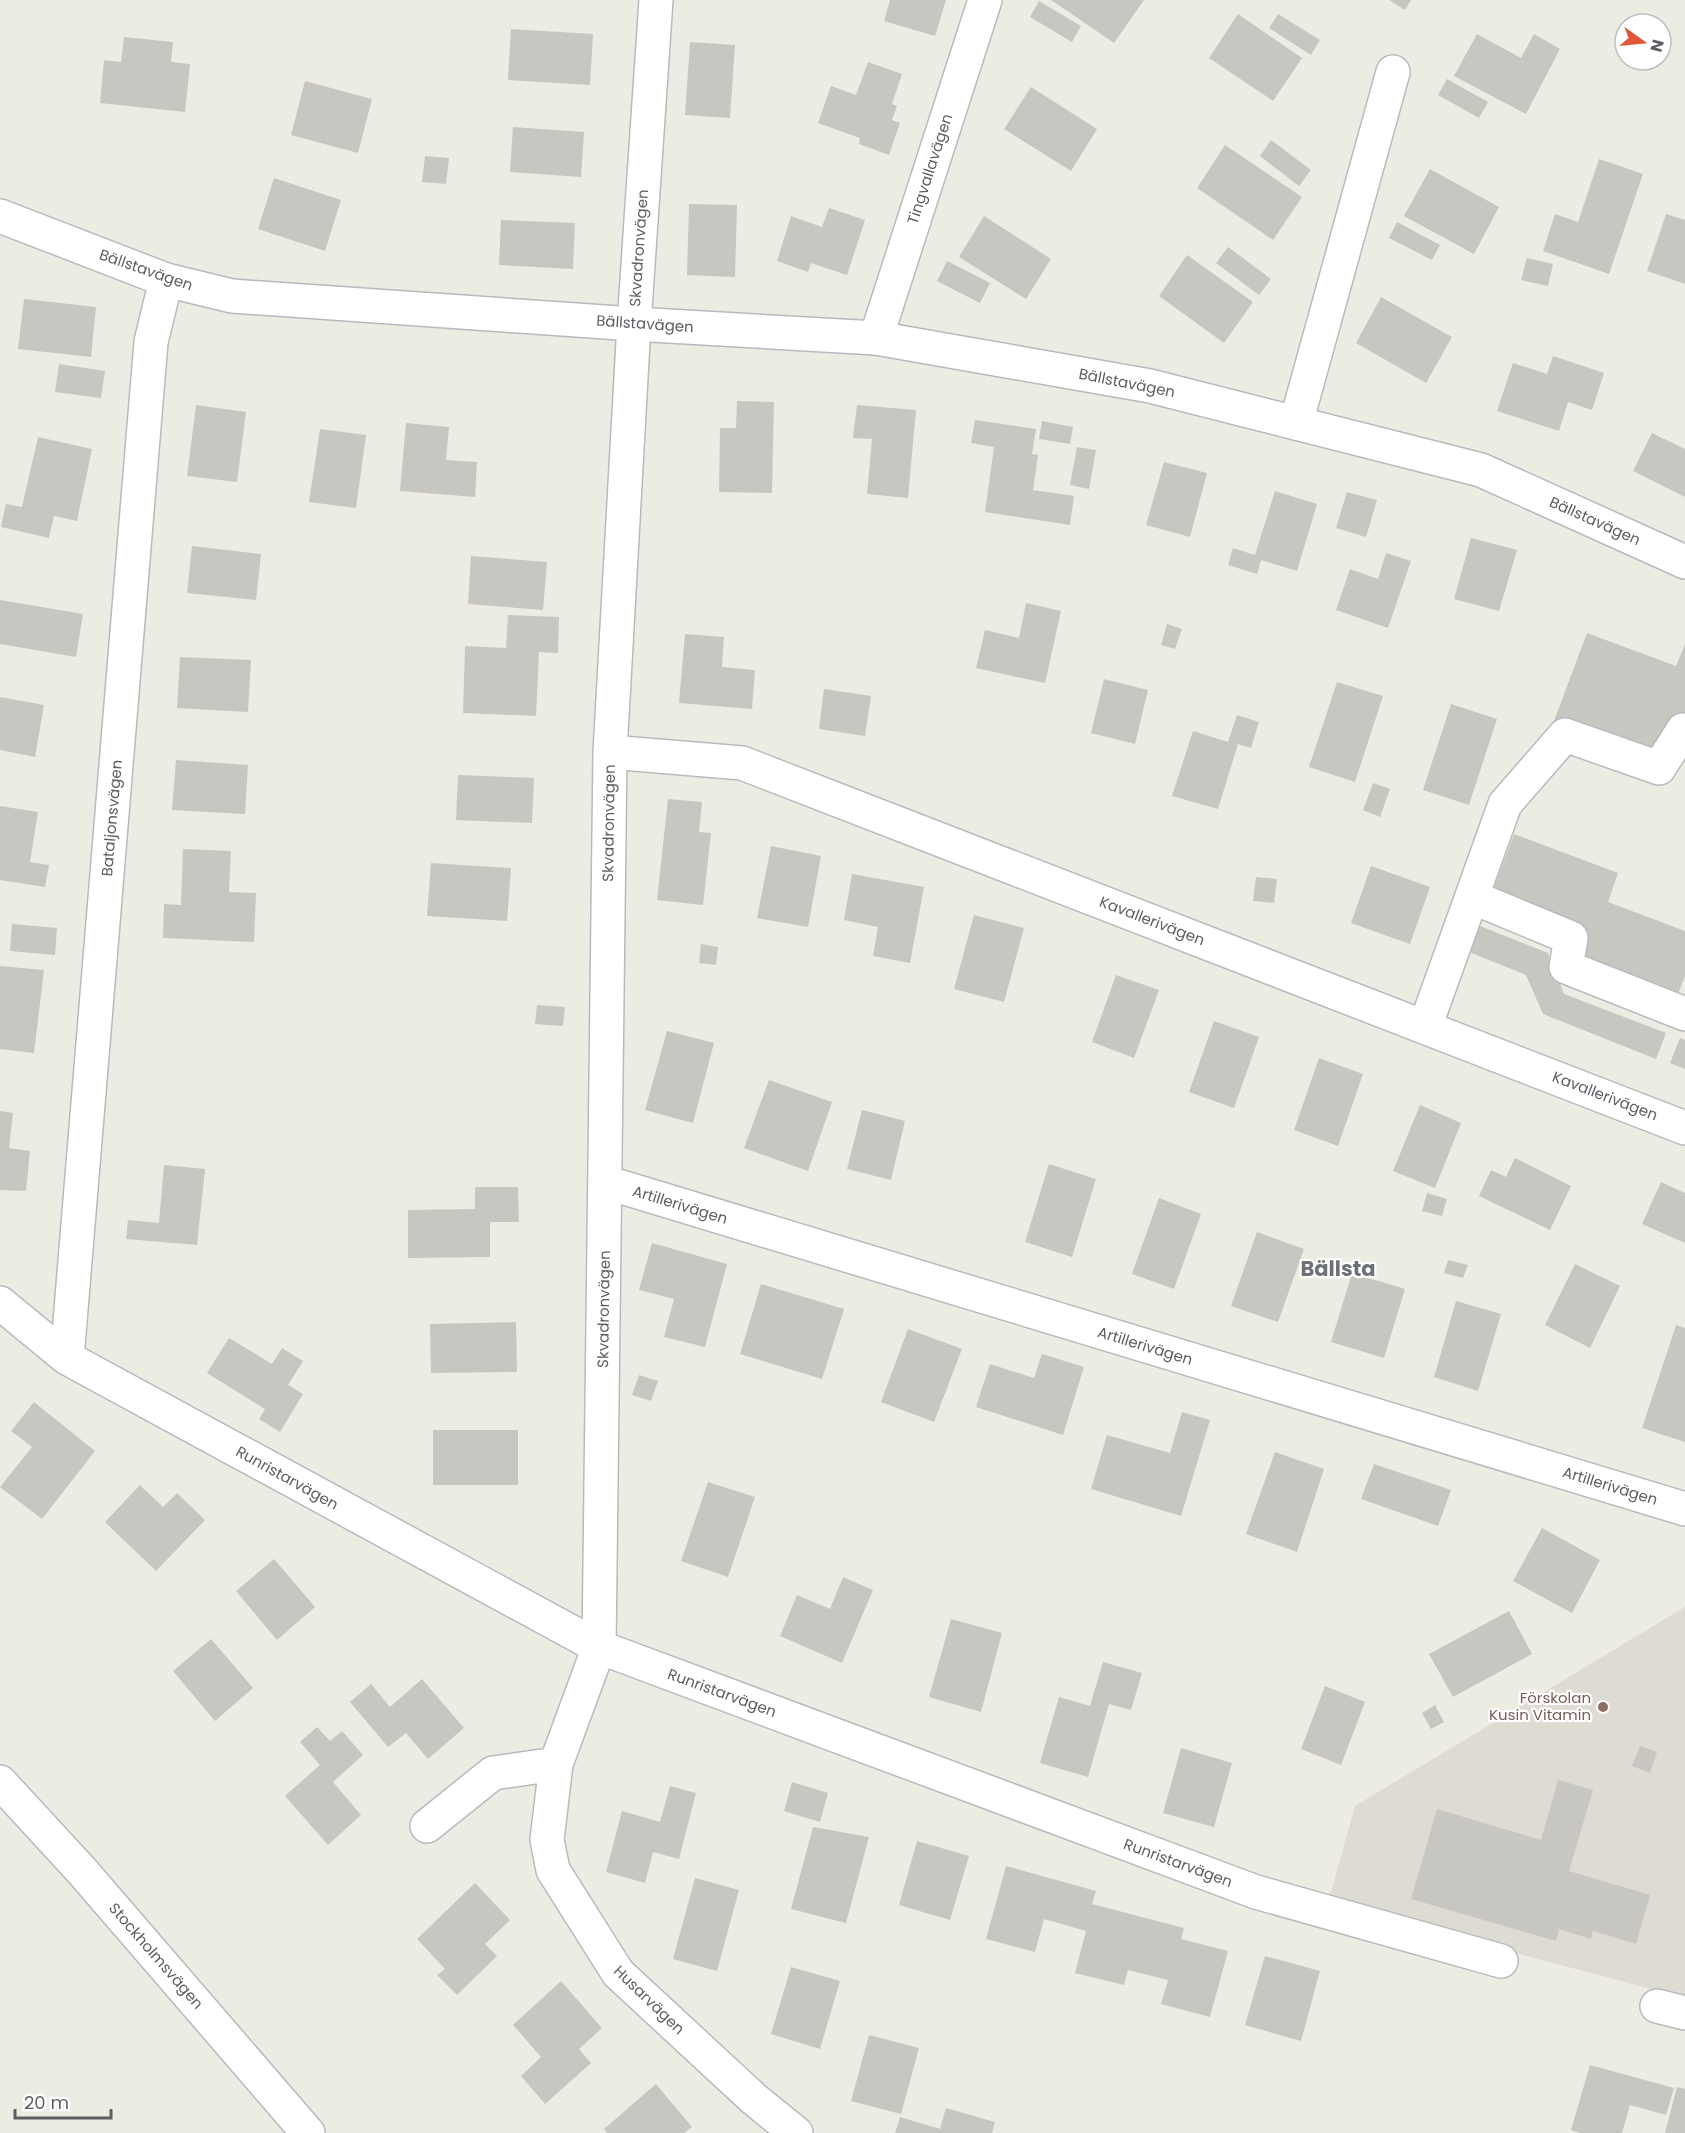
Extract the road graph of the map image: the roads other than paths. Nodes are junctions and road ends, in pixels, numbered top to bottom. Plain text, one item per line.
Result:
1 (656, 0) edge
2 (984, 0) edge
3 (1393, 72) dead end
4 (0, 216) edge
5 (166, 280) junction
6 (634, 324) junction
7 (876, 338) junction
8 (1296, 423) junction
9 (1685, 562) edge
10 (1685, 730) edge
11 (610, 752) junction
12 (1472, 897) junction
13 (1685, 1014) edge
14 (1425, 1027) junction
15 (1685, 1128) edge
16 (605, 1182) junction
17 (0, 1303) edge
18 (67, 1358) junction
19 (1685, 1509) edge
20 (599, 1647) junction
21 (556, 1764) junction
22 (0, 1782) edge
23 (427, 1826) dead end
24 (1501, 1961) dead end
25 (308, 2133) edge
26 (796, 2133) edge

1 - 6 street, Skvadronvägen
2 - 7 street, Tingvallavägen
3 - 8 street
4 - 5 street, Bällstavägen
5 - 6 street, Bällstavägen
5 - 18 street, Bataljonsvägen
6 - 7 street, Bällstavägen
6 - 11 street, Skvadronvägen
7 - 8 street, Bällstavägen
8 - 9 street, Bällstavägen
10 - 12 street
11 - 14 street, Kavallerivägen
11 - 16 street, Skvadronvägen
12 - 13 street
12 - 14 street
14 - 15 street, Kavallerivägen
16 - 19 street, Artillerivägen
16 - 20 street, Skvadronvägen
17 - 18 street, Runristarvägen
18 - 20 street, Runristarvägen
20 - 21 street, Husarvägen
20 - 24 street, Runristarvägen
21 - 23 street
21 - 26 street, Husarvägen
22 - 25 street, Stockholmsvägen

